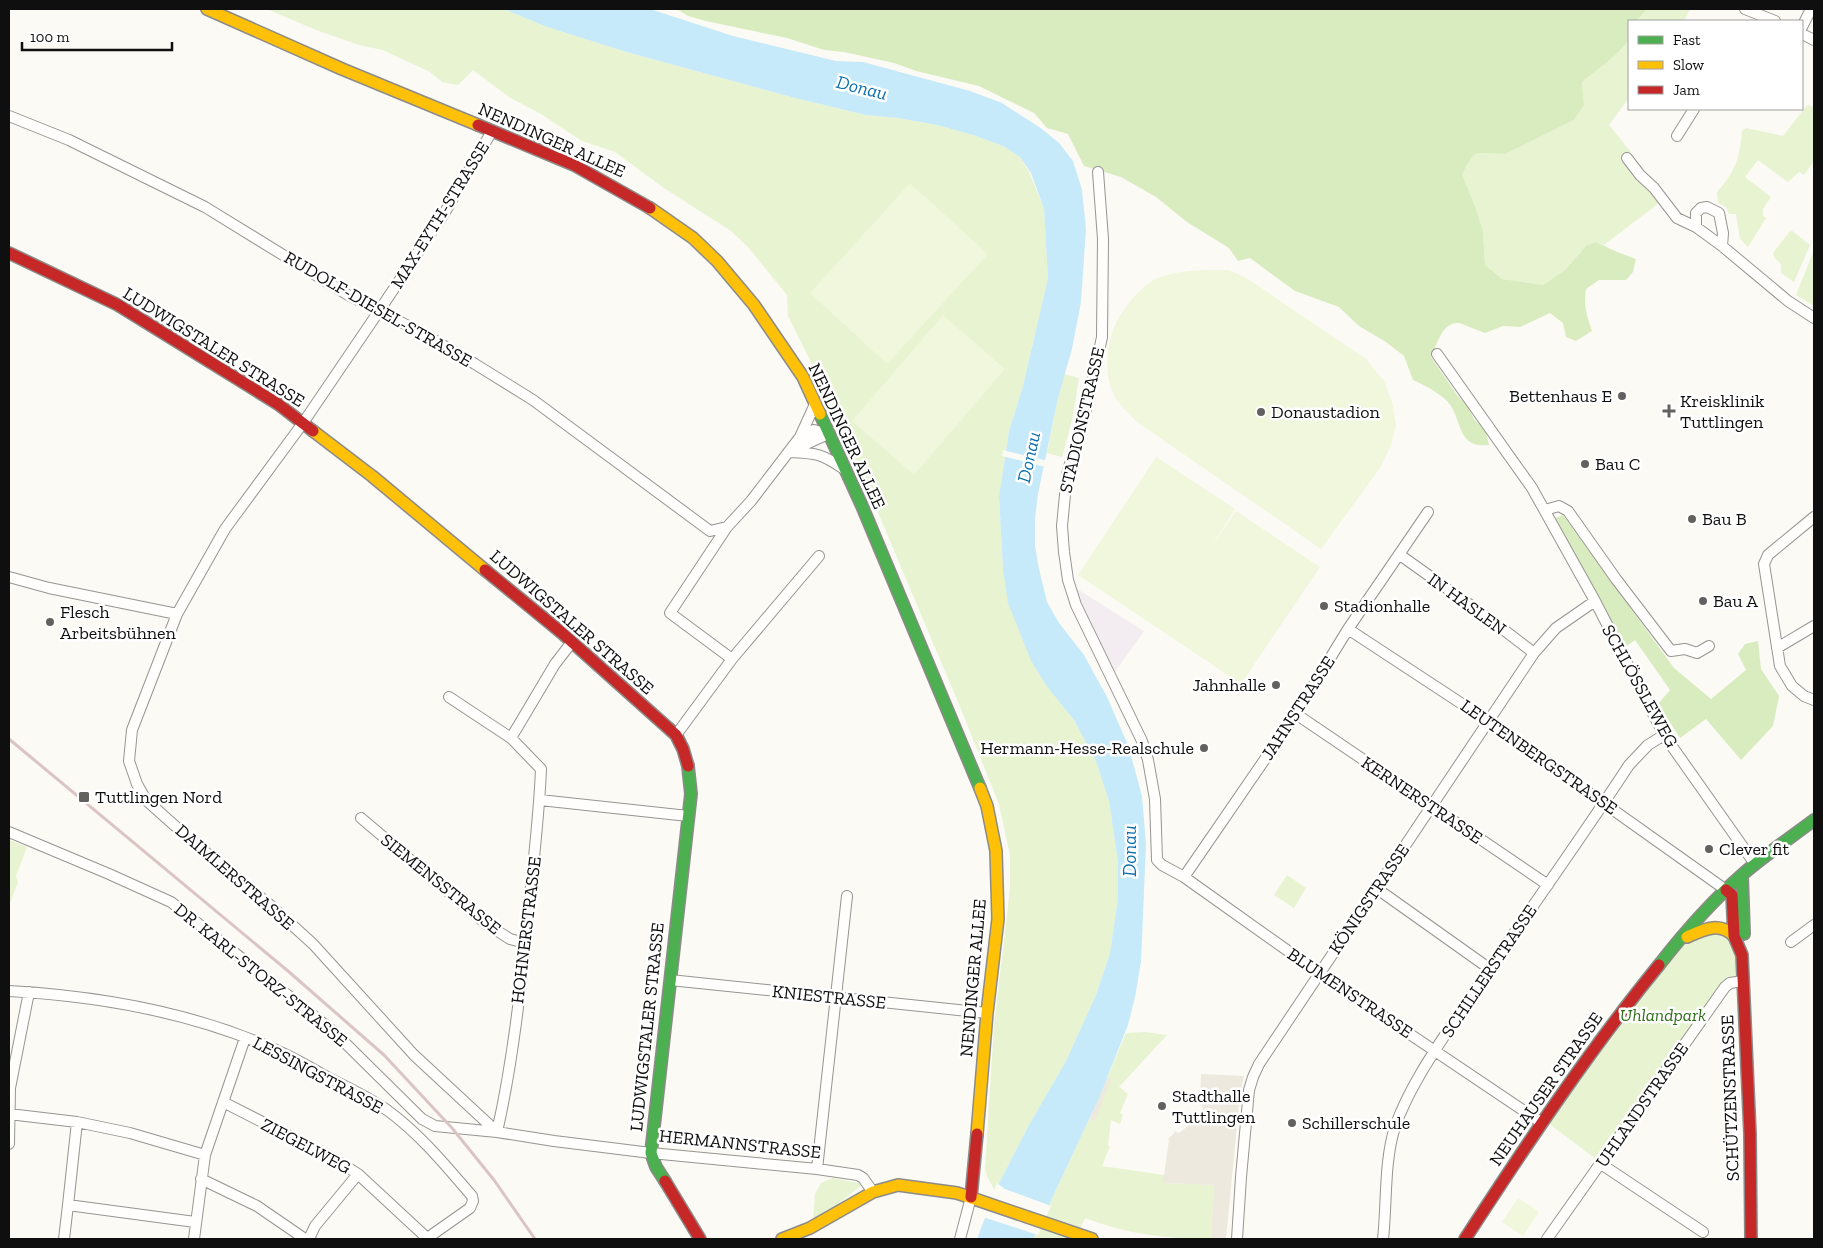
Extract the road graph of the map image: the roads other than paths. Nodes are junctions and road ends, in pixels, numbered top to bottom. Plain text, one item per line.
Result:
1 (207, 9) edge
2 (1745, 9) edge
3 (1811, 9) edge
4 (1772, 20) edge
5 (1803, 25) edge
6 (1693, 110) edge
7 (9, 116) edge
8 (492, 131) junction
9 (1677, 136) dead end
10 (1627, 158) dead end
11 (1098, 172) dead end
12 (1696, 227) junction
13 (1722, 246) junction
14 (9, 253) edge
15 (380, 311) junction
16 (1814, 318) edge
17 (1436, 354) dead end
18 (815, 404) junction
19 (303, 423) junction
20 (828, 434) junction
21 (800, 437) junction
22 (790, 452) junction
23 (844, 469) junction
24 (1545, 510) junction
25 (1428, 512) dead end
26 (1814, 517) edge
27 (727, 527) junction
28 (819, 556) dead end
29 (1400, 556) junction
30 (9, 577) edge
31 (1595, 601) junction
32 (177, 614) junction
33 (1814, 626) edge
34 (1348, 629) junction
35 (572, 642) junction
36 (1709, 646) dead end
37 (1777, 648) junction
38 (1534, 653) junction
39 (732, 659) junction
40 (449, 697) dead end
41 (1814, 700) edge
42 (1296, 714) junction
43 (1488, 721) junction
44 (676, 735) junction
45 (1664, 735) junction
46 (511, 738) junction
47 (540, 800) junction
48 (1604, 802) junction
49 (1431, 806) junction
50 (688, 816) junction
51 (361, 818) dead end
52 (1814, 820) edge
53 (9, 832) edge
54 (1747, 854) junction
55 (1755, 864) junction
56 (1742, 875) junction
57 (1184, 878) junction
58 (1548, 885) junction
59 (1376, 888) junction
60 (1726, 890) junction
61 (847, 896) dead end
62 (1814, 925) edge
63 (1734, 936) junction
64 (1683, 937) junction
65 (1792, 942) dead end
66 (525, 943) junction
67 (1742, 955) junction
68 (1490, 968) junction
69 (1319, 973) junction
70 (670, 980) junction
71 (1743, 981) junction
72 (9, 991) edge
73 (29, 992) junction
74 (835, 997) junction
75 (987, 1012) junction
76 (245, 1038) junction
77 (1436, 1050) junction
78 (223, 1102) junction
79 (9, 1114) edge
80 (76, 1122) junction
81 (1542, 1122) junction
82 (497, 1132) junction
83 (9, 1144) edge
84 (650, 1153) junction
85 (205, 1154) junction
86 (1601, 1164) junction
87 (817, 1169) junction
88 (358, 1174) junction
89 (201, 1179) junction
90 (873, 1192) junction
91 (971, 1197) junction
92 (68, 1205) junction
93 (195, 1222) junction
94 (1703, 1232) dead end
95 (1074, 1236) edge
96 (64, 1239) edge
97 (194, 1239) edge
98 (305, 1239) edge
99 (310, 1239) edge
100 (427, 1239) edge
101 (700, 1239) edge
102 (782, 1239) edge
103 (960, 1239) edge
104 (1092, 1239) edge
105 (1237, 1239) edge
106 (1383, 1239) edge
107 (1465, 1239) edge
108 (1547, 1239) edge
109 (1751, 1239) edge

1 - 8 street, NENDINGER ALLEE
2 - 4 street
3 - 5 street
6 - 9 street
7 - 15 street, RUDOLF-DIESEL-STRASSE
8 - 15 street, MAX-EYTH-STRASSE
8 - 18 street, NENDINGER ALLEE
10 - 12 street
11 - 57 street, STADIONSTRASSE
12 - 13 street
12 - 13 street
13 - 16 street
14 - 19 street, LUDWIGSTALER STRASSE
15 - 19 street, MAX-EYTH-STRASSE
15 - 27 street, RUDOLF-DIESEL-STRASSE
17 - 24 street, SCHLÖSSLEWEG
18 - 20 street, NENDINGER ALLEE
18 - 21 street
19 - 32 street, DAIMLERSTRASSE
19 - 35 street, LUDWIGSTALER STRASSE
20 - 21 street
20 - 22 street
20 - 23 street, NENDINGER ALLEE
21 - 22 street
22 - 23 street
22 - 27 street
23 - 75 street, NENDINGER ALLEE
24 - 31 street, SCHLÖSSLEWEG
24 - 36 street, SCHLÖSSLEWEG
25 - 29 street, JAHNSTRASSE
26 - 37 street
27 - 39 street
28 - 39 street
29 - 34 street, JAHNSTRASSE
29 - 38 street, IN HASLEN
30 - 32 street
31 - 38 street, KÖNIGSTRASSE
31 - 45 street, SCHLÖSSLEWEG
32 - 82 street, DAIMLERSTRASSE
33 - 37 street
34 - 42 street, JAHNSTRASSE
34 - 43 street, LEUTENBERGSTRASSE
35 - 44 street, LUDWIGSTALER STRASSE
35 - 46 street
37 - 41 street
38 - 43 street, KÖNIGSTRASSE
39 - 44 street
40 - 46 street, HOHNERSTRASSE
42 - 49 street, KERNERSTRASSE
42 - 57 street, JAHNSTRASSE
43 - 48 street, LEUTENBERGSTRASSE
43 - 49 street, KÖNIGSTRASSE
44 - 50 street, LUDWIGSTALER STRASSE
45 - 48 street, SCHILLERSTRASSE
45 - 54 street, SCHLÖSSLEWEG
46 - 47 street, HOHNERSTRASSE
47 - 50 street
47 - 66 street, HOHNERSTRASSE
48 - 58 street, SCHILLERSTRASSE
48 - 60 street, LEUTENBERGSTRASSE
49 - 58 street, KERNERSTRASSE
49 - 59 street, KÖNIGSTRASSE
50 - 70 street, LUDWIGSTALER STRASSE
51 - 66 street, SIEMENSSTRASSE
52 - 55 street, NEUHAUSER STRASSE
53 - 82 street, DR. KARL-STORZ-STRASSE
54 - 55 street, SCHLÖSSLEWEG
54 - 56 street
55 - 56 street, NEUHAUSER STRASSE
56 - 60 street, NEUHAUSER STRASSE
56 - 67 street, SCHÜTZENSTRASSE
57 - 69 street, BLUMENSTRASSE
58 - 68 street, SCHILLERSTRASSE
59 - 68 street
59 - 69 street, KÖNIGSTRASSE
60 - 63 street, SCHÜTZENSTRASSE
60 - 64 street, NEUHAUSER STRASSE
61 - 74 street
62 - 65 street
63 - 64 street, NEUHAUSER STRASSE
63 - 67 street, SCHÜTZENSTRASSE
64 - 81 street, NEUHAUSER STRASSE
66 - 82 street, HOHNERSTRASSE
67 - 71 street, SCHÜTZENSTRASSE
68 - 77 street, SCHILLERSTRASSE
69 - 77 street, BLUMENSTRASSE
69 - 105 street, KÖNIGSTRASSE
70 - 74 street, KNIESTRASSE
70 - 84 street, LUDWIGSTALER STRASSE
71 - 86 street, UHLANDSTRASSE
71 - 109 street, SCHÜTZENSTRASSE
72 - 73 street, LESSINGSTRASSE
73 - 76 street, LESSINGSTRASSE
73 - 79 street
74 - 75 street, KNIESTRASSE
74 - 87 street
75 - 91 street, NENDINGER ALLEE
76 - 78 street
76 - 100 street, LESSINGSTRASSE
77 - 81 street, BLUMENSTRASSE
77 - 106 street, SCHILLERSTRASSE
78 - 85 street
78 - 88 street, ZIEGELWEG
79 - 80 street
79 - 83 street
80 - 85 street
80 - 92 street
81 - 107 street, NEUHAUSER STRASSE
82 - 84 street, HERMANNSTRASSE
84 - 87 street, HERMANNSTRASSE
84 - 101 street, LUDWIGSTALER STRASSE
85 - 89 street
86 - 94 street
86 - 108 street, UHLANDSTRASSE
87 - 90 street, HERMANNSTRASSE
88 - 99 street
88 - 100 street, ZIEGELWEG
89 - 93 street
89 - 98 street
90 - 91 street
90 - 102 street
91 - 95 street
91 - 103 street
92 - 93 street
92 - 96 street
93 - 97 street
95 - 104 street

